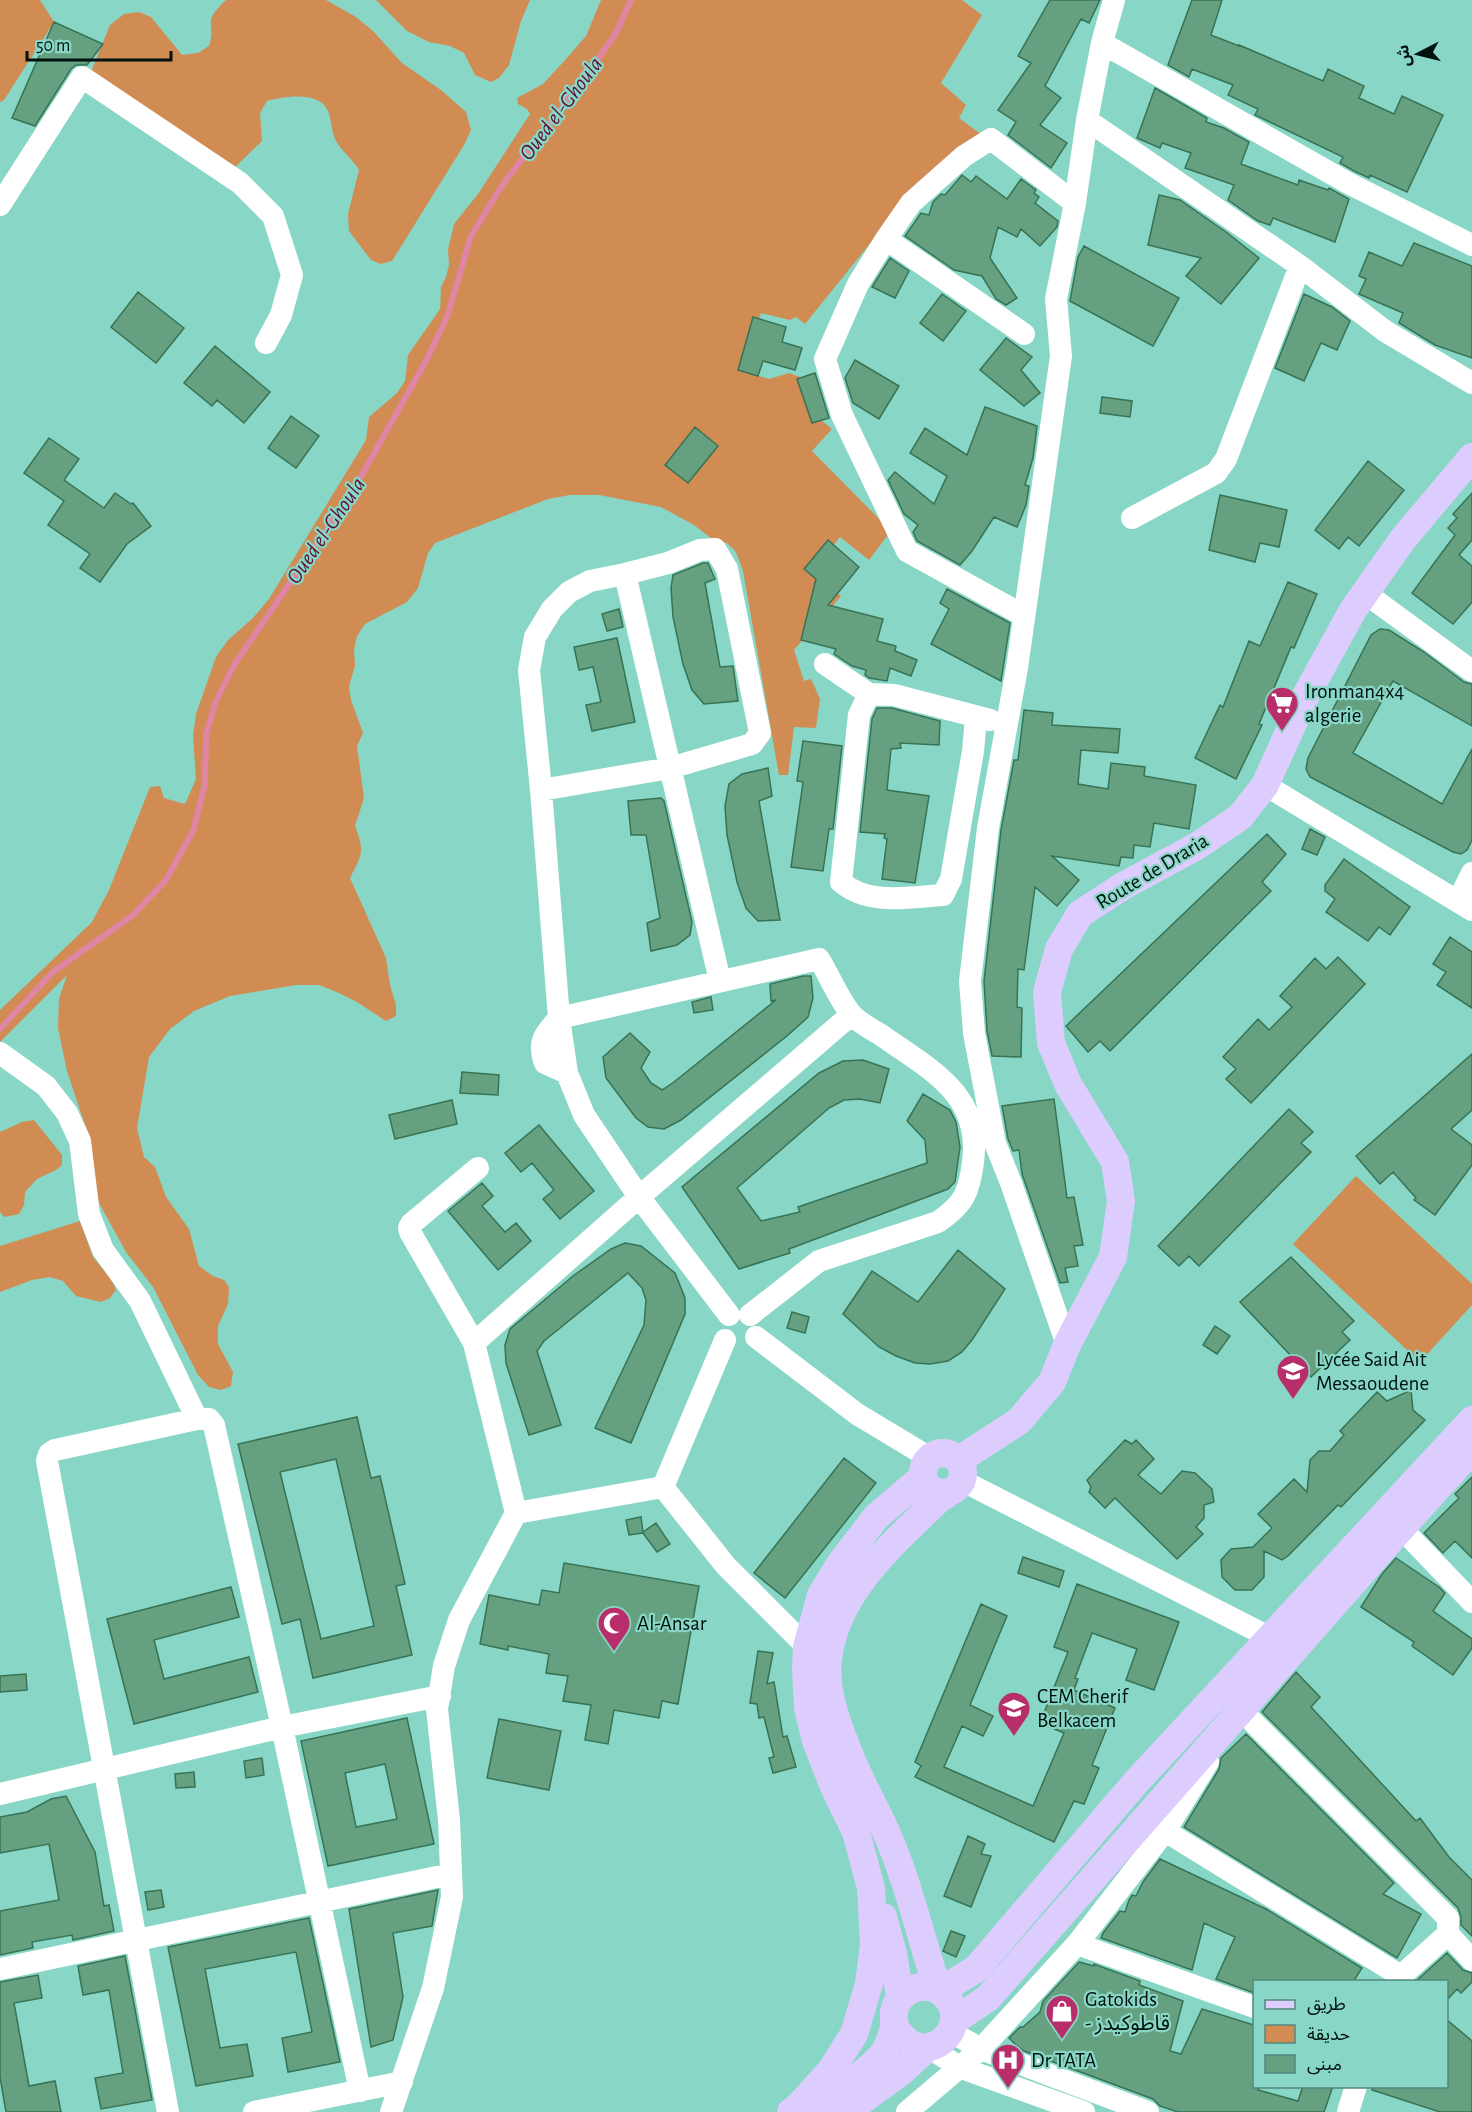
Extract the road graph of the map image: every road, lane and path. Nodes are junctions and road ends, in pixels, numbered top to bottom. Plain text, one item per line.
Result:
1 (1114, 0) edge
2 (1102, 43) junction
3 (1087, 120) junction
4 (1075, 203) junction
5 (0, 204) edge
6 (886, 238) junction
7 (1472, 244) edge
8 (1300, 266) junction
9 (1024, 334) dead end
10 (266, 343) dead end
11 (1472, 382) edge
12 (1472, 457) edge
13 (1132, 518) dead end
14 (625, 574) junction
15 (1365, 593) junction
16 (1023, 615) junction
17 (825, 664) dead end
18 (1472, 671) edge
19 (869, 694) junction
20 (976, 717) junction
21 (1006, 723) junction
22 (670, 768) junction
23 (1265, 785) junction
24 (541, 790) junction
25 (1472, 873) edge
26 (1465, 905) edge
27 (720, 981) junction
28 (851, 1015) junction
29 (558, 1018) junction
30 (0, 1053) edge
31 (478, 1168) dead end
32 (639, 1197) junction
33 (740, 1315) junction
34 (756, 1337) junction
35 (725, 1340) junction
36 (474, 1343) junction
37 (1066, 1345) junction
38 (197, 1419) junction
39 (1472, 1420) edge
40 (1472, 1450) edge
41 (927, 1467) junction
42 (956, 1478) junction
43 (663, 1487) junction
44 (516, 1513) junction
45 (1401, 1528) junction
46 (1472, 1602) edge
47 (1269, 1637) junction
48 (807, 1647) junction
49 (440, 1696) junction
50 (1241, 1710) junction
51 (282, 1727) junction
52 (104, 1769) junction
53 (0, 1794) edge
54 (1165, 1831) junction
55 (856, 1832) junction
56 (451, 1874) junction
57 (320, 1902) junction
58 (1448, 1934) junction
59 (136, 1940) junction
60 (1077, 1944) junction
61 (1472, 1960) edge
62 (0, 1969) edge
63 (1400, 1978) edge
64 (939, 1990) junction
65 (900, 1997) junction
66 (1253, 2007) edge
67 (894, 2025) junction
68 (940, 2037) junction
69 (981, 2049) junction
70 (961, 2068) junction
71 (402, 2082) junction
72 (360, 2091) junction
73 (168, 2112) edge
74 (254, 2112) edge
75 (391, 2112) edge
76 (791, 2112) edge
77 (806, 2112) edge
78 (846, 2112) edge
79 (907, 2112) edge
80 (1084, 2112) edge
81 (1148, 2112) edge

1 - 2 street
2 - 3 street
2 - 7 street
3 - 4 street
3 - 8 street
4 - 6 street
4 - 16 street
5 - 10 street
6 - 9 street
6 - 16 street
8 - 11 street
8 - 13 street
12 - 15 main road, Route de Draria
14 - 22 street
14 - 22 street
14 - 24 street
15 - 18 street
15 - 23 main road, Route de Draria
16 - 21 street
17 - 19 street
19 - 20 street
19 - 20 street
20 - 21 street
21 - 37 street
22 - 24 street
22 - 27 street
23 - 26 street
23 - 37 main road, Route de Draria
24 - 29 street
25 - 26 street
27 - 28 street
27 - 29 street
28 - 32 street
28 - 33 street
29 - 32 street
30 - 38 street
31 - 36 street
32 - 33 street
32 - 36 street
33 - 34 street
33 - 35 street
34 - 35 street
34 - 41 street
35 - 43 street
36 - 44 street
37 - 42 main road, Route de Draria
38 - 51 street
38 - 52 street
39 - 47 main road
40 - 45 main road
41 - 42 main road
41 - 42 main road
41 - 48 main road
42 - 47 street
42 - 64 main road, Route de Draria
43 - 44 street
43 - 48 street
44 - 49 street
45 - 46 street
45 - 50 main road
47 - 64 main road
48 - 55 main road
49 - 51 street
49 - 56 street
50 - 54 street
50 - 58 street
50 - 68 main road
51 - 52 street
51 - 57 street
52 - 53 street
52 - 59 street
54 - 60 street
54 - 63 street
55 - 65 main road
55 - 76 main road
56 - 57 street
56 - 71 street
57 - 59 street
57 - 72 street
58 - 61 street
58 - 63 street
59 - 62 street
59 - 73 street
60 - 66 street
60 - 69 street
64 - 65 main road
64 - 68 main road
65 - 67 main road
67 - 68 main road
67 - 77 main road
68 - 69 street
68 - 70 street
68 - 78 main road
69 - 70 street
69 - 81 street
70 - 79 street
70 - 80 street
71 - 72 street
71 - 75 street
72 - 74 street

